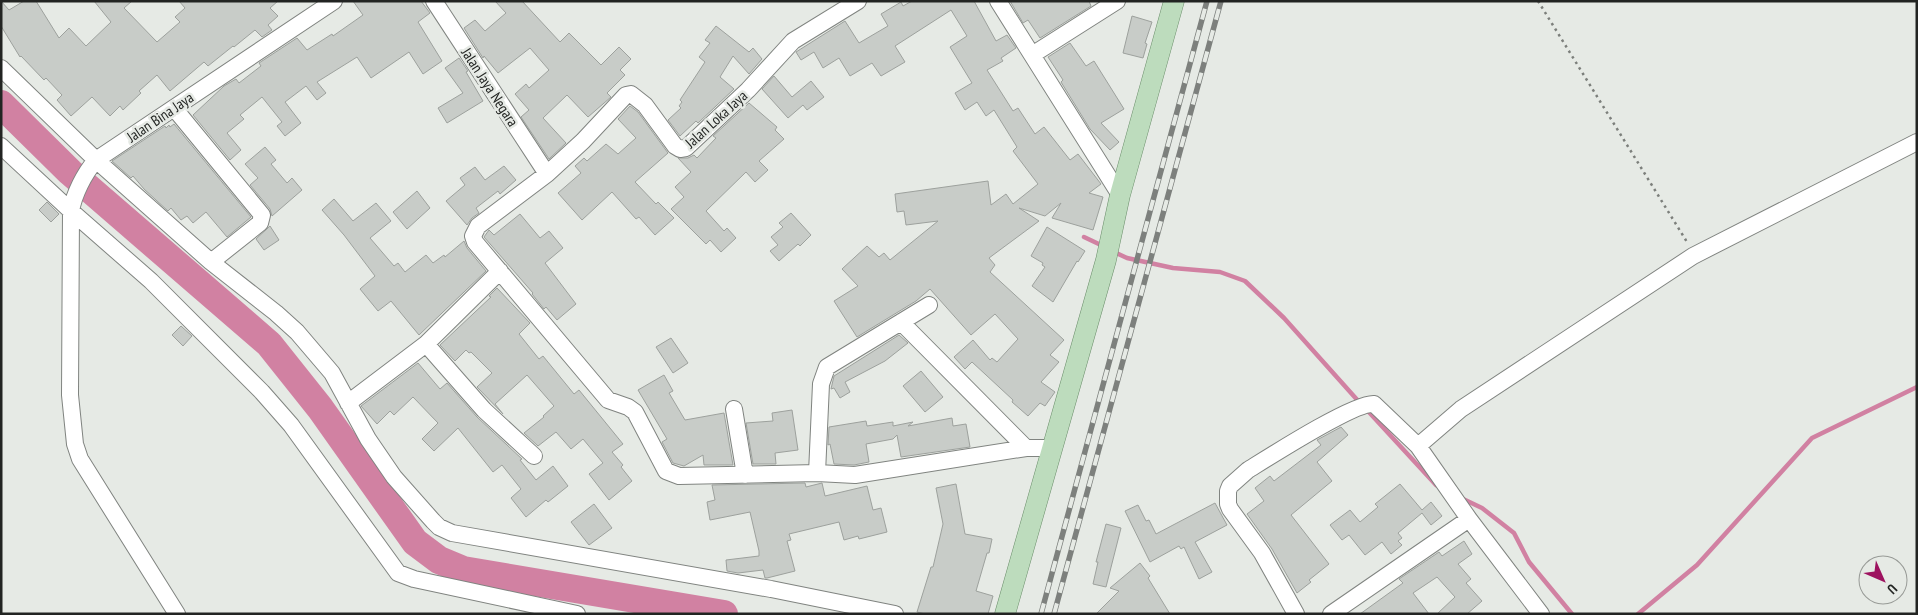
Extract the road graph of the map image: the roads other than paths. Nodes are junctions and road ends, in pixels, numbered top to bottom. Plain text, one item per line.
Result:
1 (334, 1) edge
2 (434, 1) edge
3 (858, 1) edge
4 (998, 1) edge
5 (1117, 1) edge
6 (1174, 1) edge
7 (1032, 55) junction
8 (1, 68) edge
9 (174, 108) junction
10 (1917, 142) edge
11 (1, 146) edge
12 (92, 164) junction
13 (547, 174) junction
14 (1120, 195) junction
15 (72, 206) junction
16 (210, 262) junction
17 (500, 271) junction
18 (930, 305) dead end
19 (901, 322) junction
20 (426, 344) junction
21 (348, 403) junction
22 (734, 409) dead end
23 (1418, 446) junction
24 (1026, 448) junction
25 (1053, 448) junction
26 (534, 456) dead end
27 (817, 473) junction
28 (745, 475) junction
29 (1469, 520) junction
30 (177, 614) edge
31 (577, 614) edge
32 (895, 614) edge
33 (1005, 614) edge
34 (1296, 614) edge
35 (1331, 614) edge
36 (1541, 614) edge

1 - 9 street, Jalan Bina Jaya
2 - 13 street, Jalan Jaya Negara
3 - 13 street, Jalan Loka Jaya
4 - 7 street
5 - 7 street
6 - 14 main road
7 - 14 street
8 - 12 street
9 - 12 street, Jalan Bina Jaya
9 - 16 street
10 - 23 street
11 - 15 street
12 - 15 street
12 - 16 street
13 - 17 street, Jalan Loka Jaya
14 - 25 main road
15 - 30 street
15 - 31 street
16 - 21 street
17 - 20 street
17 - 28 street
18 - 19 street
19 - 24 street
19 - 27 street
20 - 21 street
20 - 26 street
21 - 32 street
22 - 28 street
23 - 29 street
23 - 34 street
24 - 25 street
24 - 27 street
25 - 33 main road
27 - 28 street
29 - 35 street
29 - 36 street

